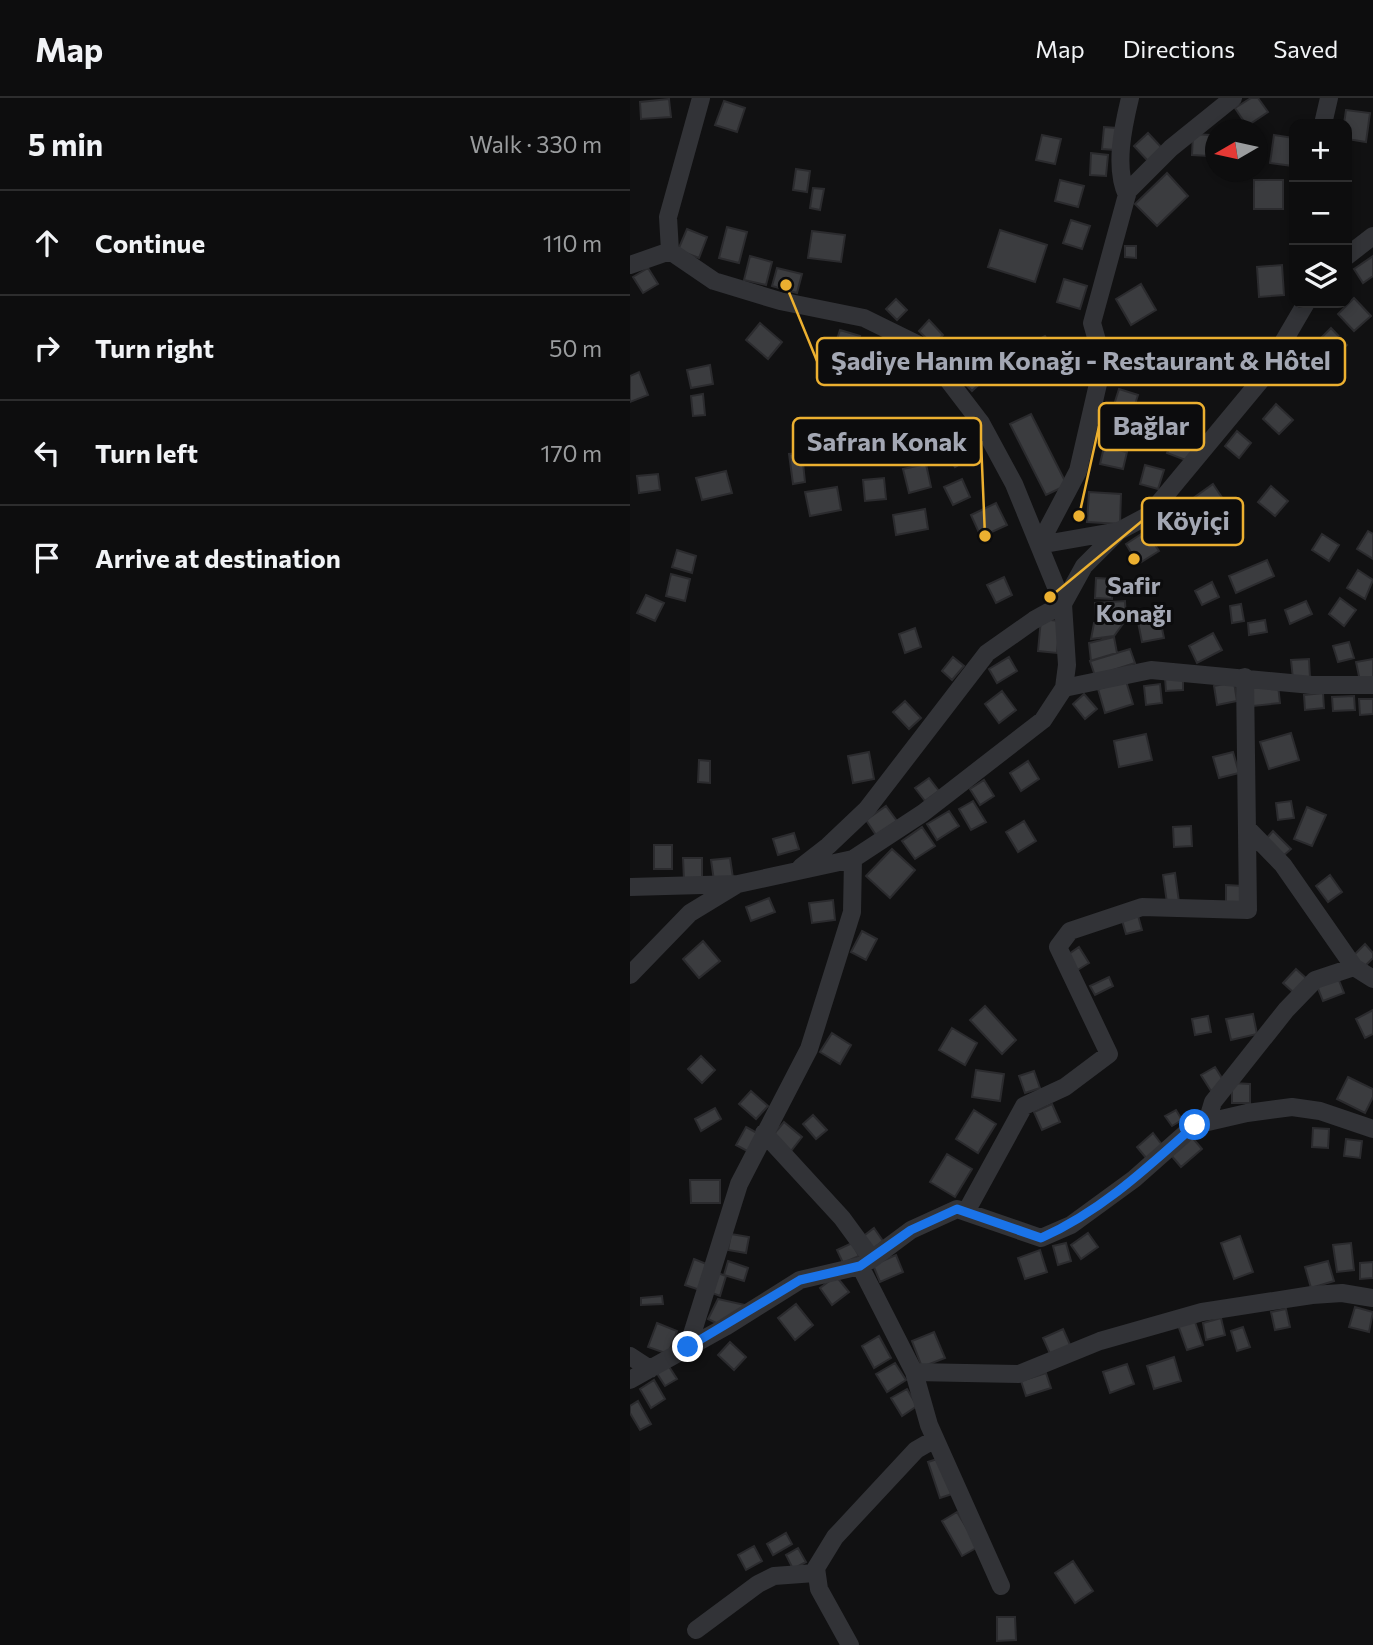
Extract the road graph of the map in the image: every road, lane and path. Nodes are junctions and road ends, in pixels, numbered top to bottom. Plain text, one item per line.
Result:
1 (701, 98) edge
2 (1130, 98) edge
3 (1233, 98) edge
4 (1329, 98) edge
5 (1324, 119) edge
6 (1127, 195) junction
7 (1373, 236) edge
8 (670, 251) junction
9 (1352, 252) edge
10 (630, 265) edge
11 (1304, 308) edge
12 (1119, 531) junction
13 (1039, 545) junction
14 (1063, 604) junction
15 (1245, 677) junction
16 (1373, 685) edge
17 (1064, 688) junction
18 (1248, 829) junction
19 (853, 859) junction
20 (794, 872) junction
21 (738, 884) junction
22 (630, 887) edge
23 (1354, 967) junction
24 (630, 975) edge
25 (1373, 979) edge
26 (1208, 1122) junction
27 (1373, 1129) edge
28 (764, 1133) junction
29 (967, 1210) junction
30 (866, 1262) junction
31 (1373, 1298) edge
32 (688, 1347) junction
33 (630, 1356) edge
34 (650, 1369) junction
35 (914, 1372) junction
36 (630, 1380) edge
37 (935, 1439) junction
38 (815, 1573) junction
39 (1001, 1586) dead end
40 (696, 1630) dead end
41 (850, 1645) edge

1 - 8 street
2 - 6 street
3 - 6 street
4 - 5 street
6 - 13 street
7 - 9 street
8 - 10 street
8 - 13 street
11 - 12 street
12 - 13 street
12 - 14 street
13 - 14 street
14 - 17 street
14 - 20 street
15 - 16 street
15 - 17 street
15 - 18 street
17 - 19 street
18 - 23 street
18 - 29 street
19 - 20 street
19 - 28 street
20 - 21 street
21 - 22 street
21 - 24 street
23 - 25 street
23 - 26 street
26 - 27 street
26 - 29 street
28 - 30 street
28 - 32 street
29 - 30 street
30 - 32 street
30 - 35 street
31 - 35 street
32 - 34 street
33 - 34 street
34 - 36 street
35 - 37 street
37 - 38 street
37 - 39 street
38 - 40 street
38 - 41 street

